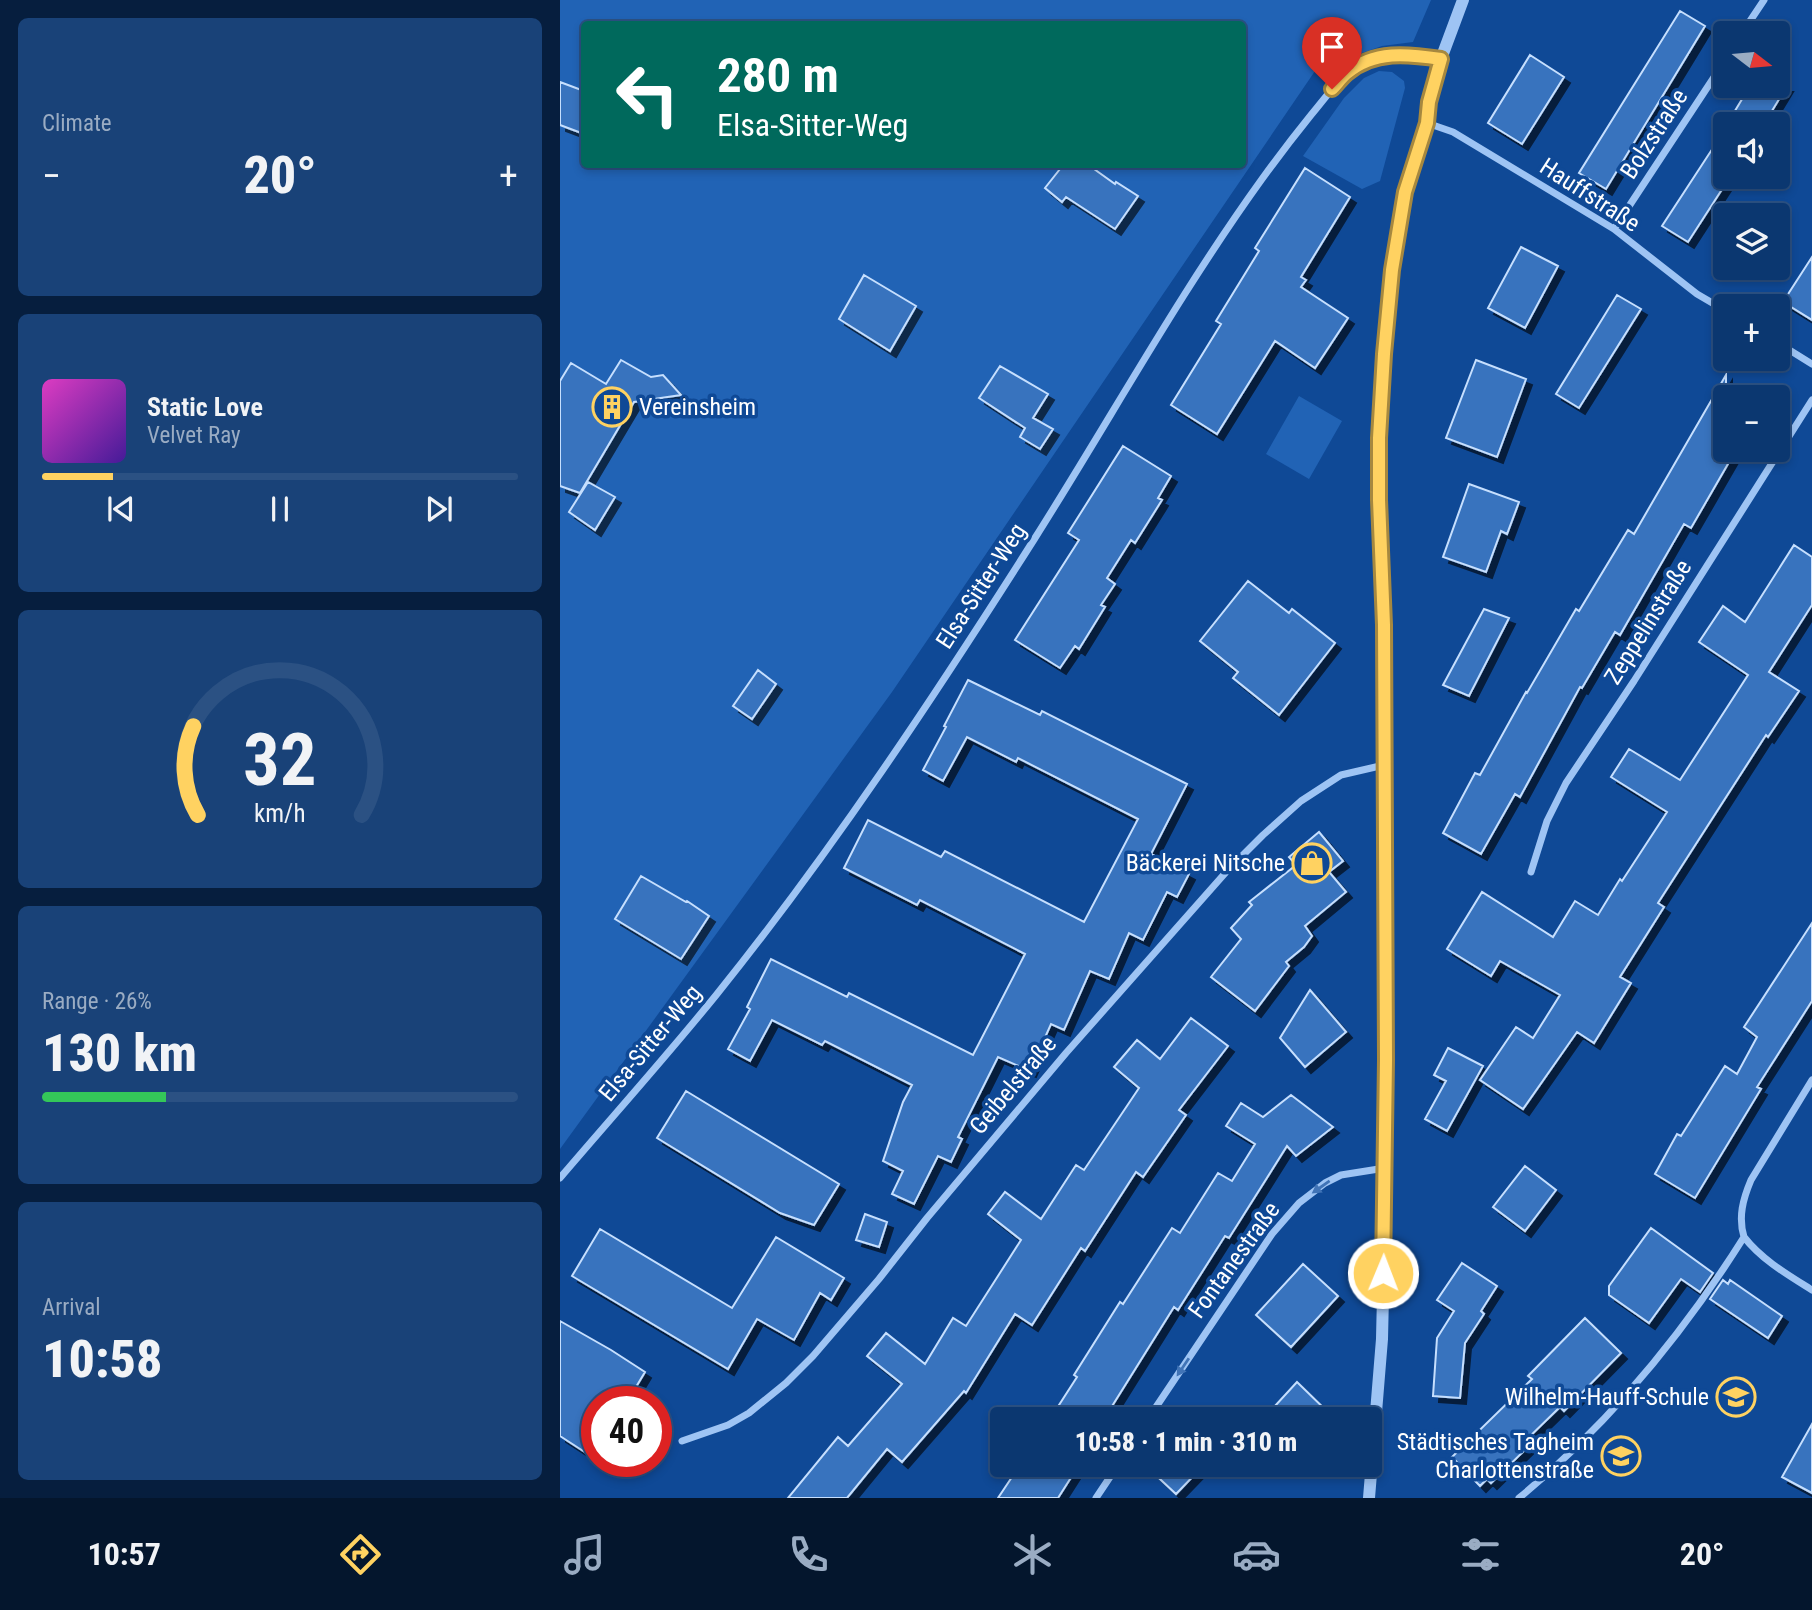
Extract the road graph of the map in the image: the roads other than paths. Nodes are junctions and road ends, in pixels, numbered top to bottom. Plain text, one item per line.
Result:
1 (1463, 0) edge
2 (1764, 0) edge
3 (1750, 21) edge
4 (1441, 59) junction
5 (1713, 79) edge
6 (1427, 123) junction
7 (1614, 229) junction
8 (1713, 303) edge
9 (1790, 351) edge
10 (1812, 364) edge
11 (1812, 400) edge
12 (1384, 765) junction
13 (1531, 872) dead end
14 (1812, 1080) edge
15 (1385, 1168) junction
16 (560, 1178) edge
17 (1744, 1237) junction
18 (1812, 1290) edge
19 (1156, 1407) edge
20 (682, 1440) dead end
21 (1110, 1477) edge
22 (1096, 1498) edge
23 (1369, 1498) edge
24 (1519, 1498) edge

1 - 4 street
2 - 3 street
4 - 6 street
4 - 16 street, Elsa-Sitter-Weg
5 - 7 street, Bolzstraße
6 - 7 street, Hauffstraße
6 - 12 street
7 - 8 street, Hauffstraße
9 - 10 street
11 - 13 street, Zeppelinstraße
12 - 15 street
12 - 20 street, Geibelstraße
14 - 17 street
15 -> 19 street, Fontanestraße
15 - 23 street
17 - 18 street
17 - 24 street
21 - 22 street

